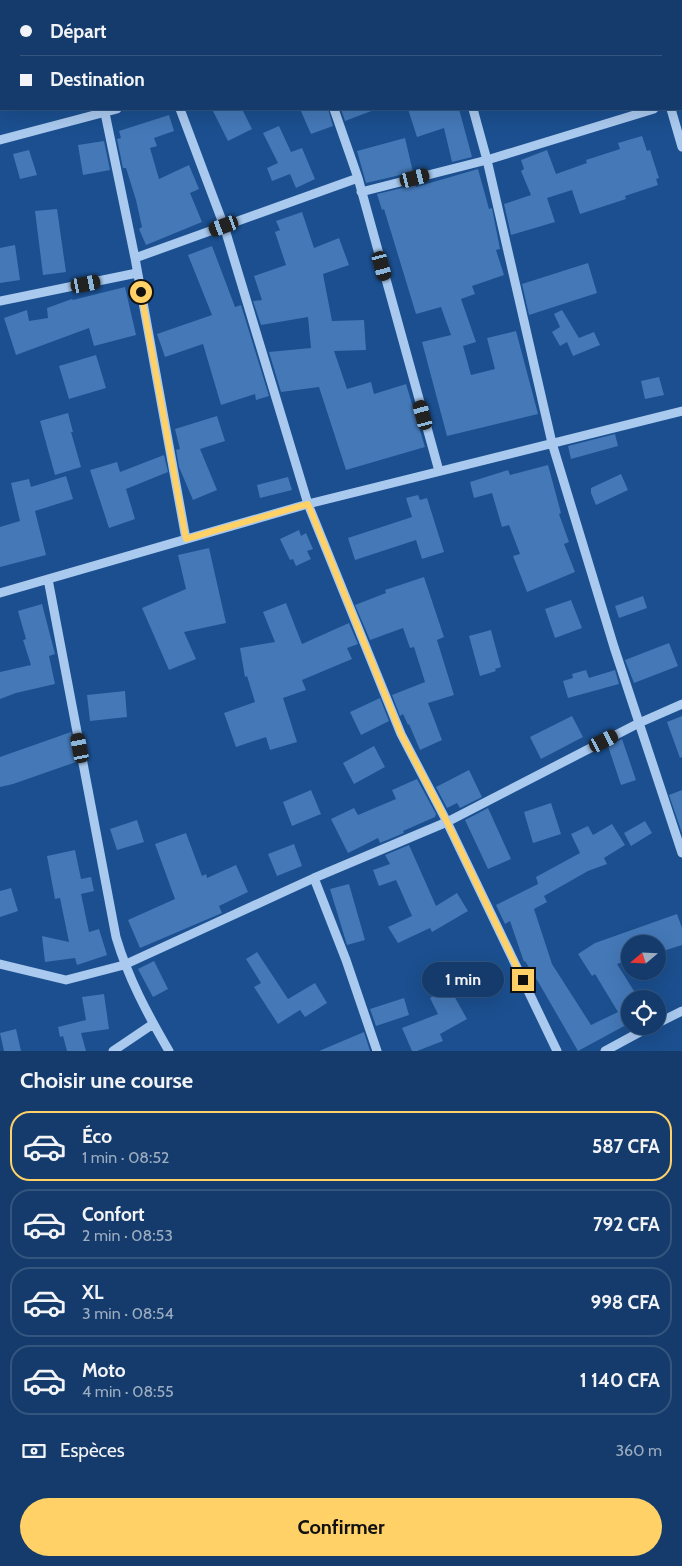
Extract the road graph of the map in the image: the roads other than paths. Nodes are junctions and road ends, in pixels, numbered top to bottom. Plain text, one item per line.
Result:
1 (114, 110) edge
2 (180, 110) edge
3 (334, 110) edge
4 (472, 110) edge
5 (651, 110) edge
6 (671, 110) edge
7 (105, 113) junction
8 (0, 140) edge
9 (682, 147) edge
10 (487, 160) junction
11 (358, 178) junction
12 (362, 192) junction
13 (224, 226) junction
14 (135, 258) junction
15 (138, 273) junction
16 (0, 301) edge
17 (682, 410) edge
18 (552, 443) junction
19 (439, 471) junction
20 (308, 504) junction
21 (186, 539) junction
22 (48, 579) junction
23 (0, 593) edge
24 (682, 704) edge
25 (639, 723) junction
26 (447, 822) junction
27 (682, 853) edge
28 (314, 878) junction
29 (0, 964) edge
30 (124, 965) junction
31 (682, 1011) edge
32 (666, 1019) edge
33 (153, 1024) junction
34 (634, 1035) edge
35 (113, 1051) edge
36 (169, 1051) edge
37 (377, 1051) edge
38 (557, 1051) edge
39 (605, 1051) edge

1 - 7 street
2 - 13 street
3 - 11 street
4 - 10 street
5 - 10 street
6 - 9 street
7 - 8 street
7 - 14 street
10 - 12 street
10 - 18 street
11 - 12 street
11 - 13 street
12 - 19 street
13 - 14 street
13 - 20 street
14 - 15 street
15 - 16 street
15 - 21 street
17 - 18 street
18 - 19 street
18 - 25 street
19 - 20 street
20 - 21 street
20 - 26 street
21 - 22 street
22 - 23 street
22 - 30 street
24 - 25 street
25 - 26 street
25 - 27 street
26 - 28 street
26 - 38 street
28 - 30 street
28 - 37 street
29 - 30 street
30 - 33 street
31 - 32 street
33 - 35 street
33 - 36 street
34 - 39 street

